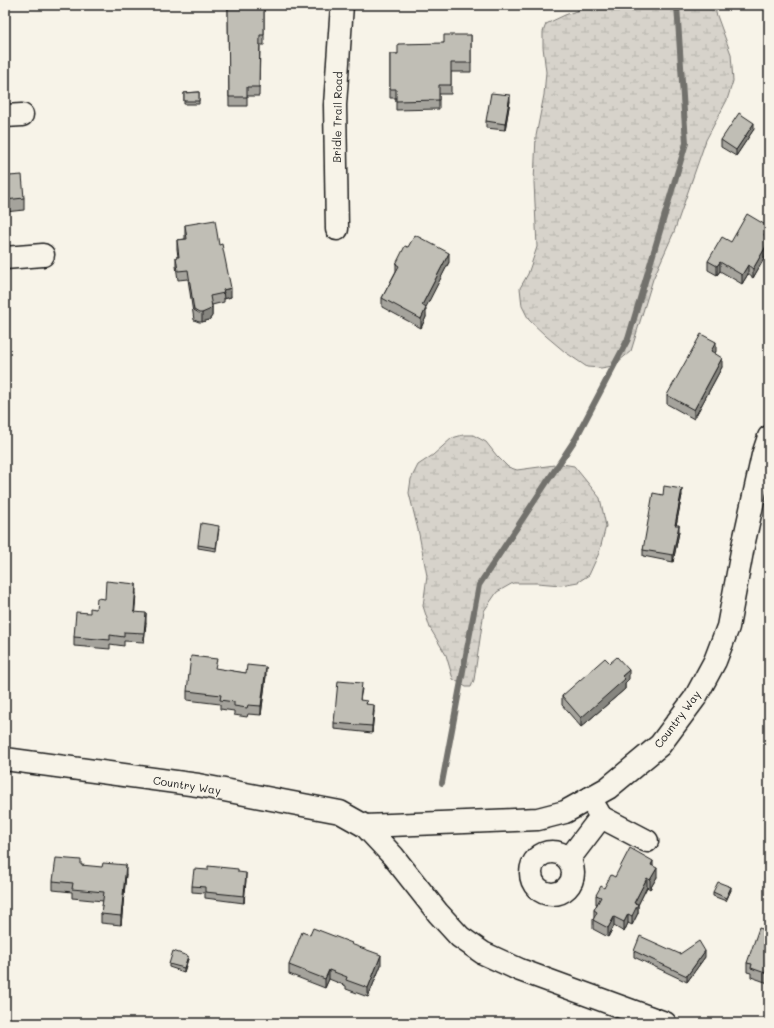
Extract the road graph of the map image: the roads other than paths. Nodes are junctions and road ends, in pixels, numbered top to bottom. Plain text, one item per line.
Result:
1 (342, 5) edge
2 (337, 229) dead end
3 (43, 255) dead end
4 (5, 258) edge
5 (769, 437) edge
6 (5, 759) edge
7 (590, 798) junction
8 (601, 817) junction
9 (365, 826) junction
10 (647, 841) dead end
11 (569, 859) dead end
12 (665, 1023) edge

1 - 2 street, Bridle Trail Road
3 - 4 street
5 - 7 street, Country Way
6 - 9 street, Country Way
7 - 8 street
7 - 9 street, Country Way
8 - 10 street
8 - 11 street
9 - 12 street, Country Way

